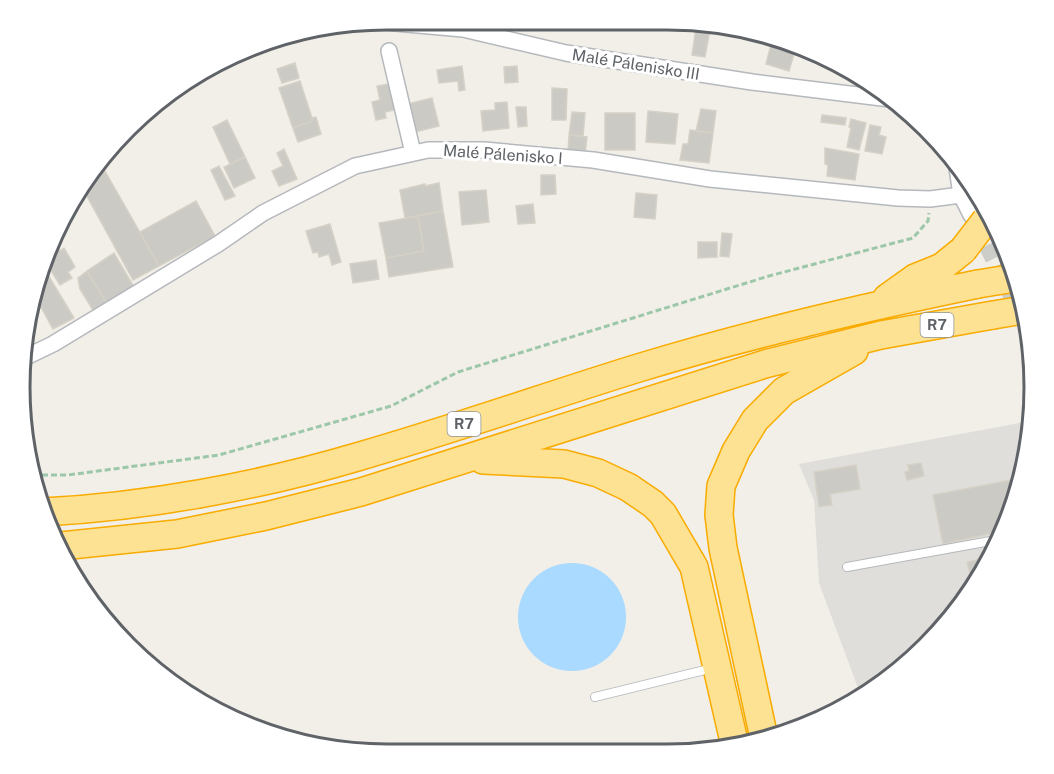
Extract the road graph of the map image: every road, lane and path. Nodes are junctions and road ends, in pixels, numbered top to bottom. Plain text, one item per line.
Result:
1 (467, 30) edge
2 (389, 51) dead end
3 (875, 97) edge
4 (413, 153) junction
5 (960, 184) edge
6 (962, 195) junction
7 (930, 199) junction
8 (979, 217) edge
9 (1007, 279) edge
10 (879, 304) junction
11 (1016, 311) edge
12 (881, 335) junction
13 (32, 354) edge
14 (467, 459) junction
15 (41, 476) edge
16 (53, 512) edge
17 (989, 541) edge
18 (67, 545) edge
19 (847, 567) dead end
20 (717, 667) junction
21 (595, 697) dead end
22 (762, 731) edge
23 (733, 738) edge

1 - 3 street, Malé Pálenisko III
2 - 4 street
4 - 7 street, Malé Pálenisko I
4 - 13 street, Malé Pálenisko I
5 - 6 street
6 - 7 street, Malé Pálenisko I
6 - 8 street
7 - 15 path
8 - 10 highway, bridge
9 - 10 highway, R7, bridge
10 - 16 highway, R7
11 - 12 highway, R7, bridge
12 - 14 highway, R7
12 - 22 highway
14 - 18 highway, R7
14 - 20 highway
17 - 19 lane
20 - 21 lane
20 - 23 highway

